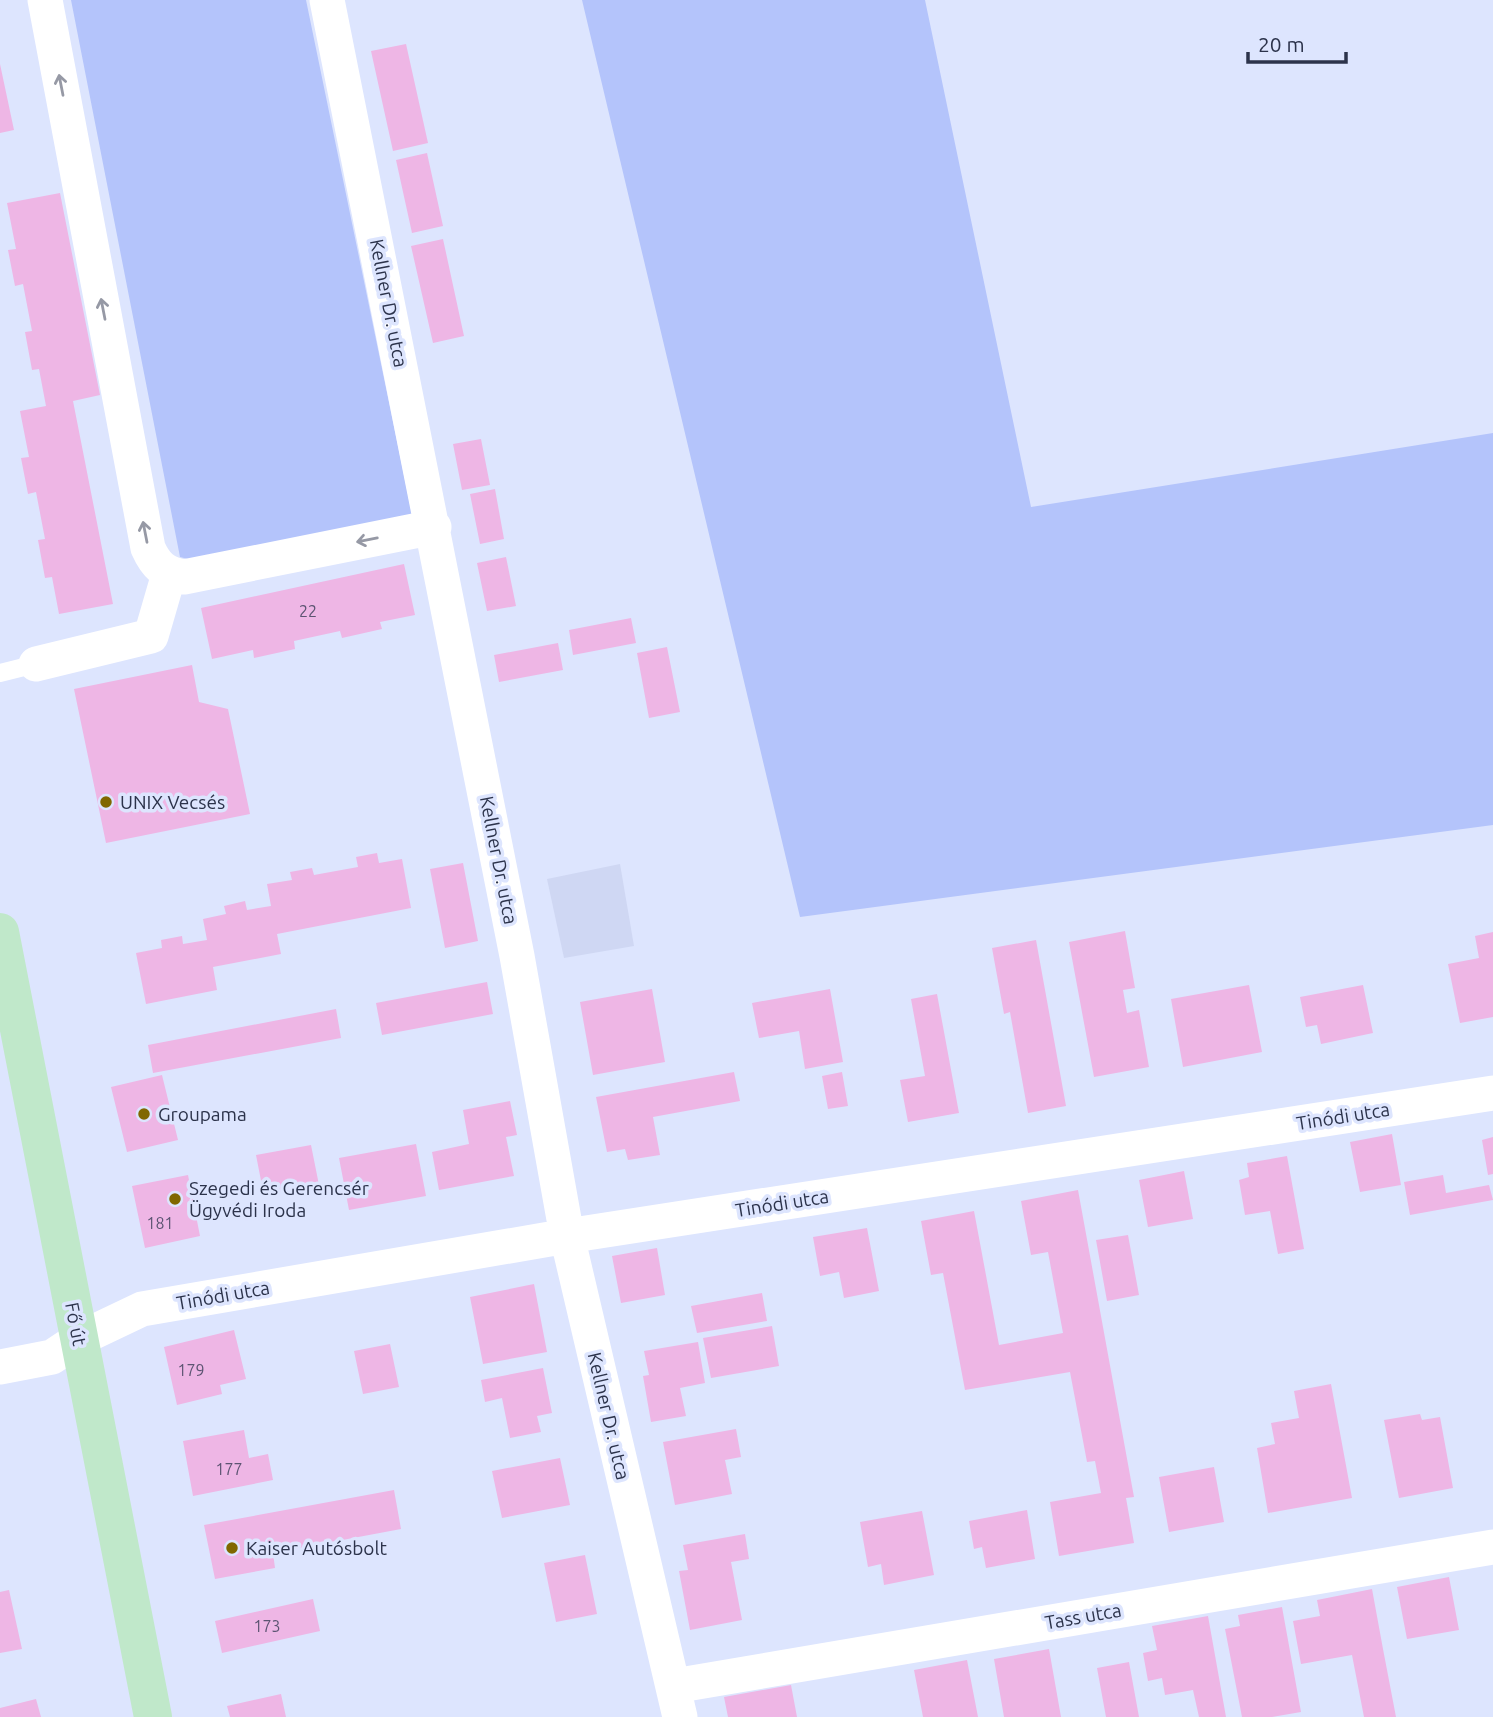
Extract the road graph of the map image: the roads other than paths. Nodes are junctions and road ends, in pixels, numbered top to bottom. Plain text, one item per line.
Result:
1 (45, 0) edge
2 (327, 0) edge
3 (434, 527) junction
4 (169, 574) junction
5 (36, 664) joint
6 (0, 673) edge
7 (0, 932) edge
8 (1493, 1093) edge
9 (567, 1236) junction
10 (79, 1339) junction
11 (0, 1367) edge
12 (1493, 1547) edge
13 (677, 1702) edge
14 (153, 1717) edge

4 -> 1 street
2 - 3 street, Kellner Dr. utca
3 -> 4 street
3 - 9 street, Kellner Dr. utca
4 - 5 street
5 - 6 lane
7 - 10 main road, Fő út
8 - 9 street, Tinódi utca
9 - 10 street, Tinódi utca
9 - 13 street, Kellner Dr. utca
10 - 11 street, Tinódi utca
10 - 14 main road, Fő út
12 - 13 street, Tass utca

